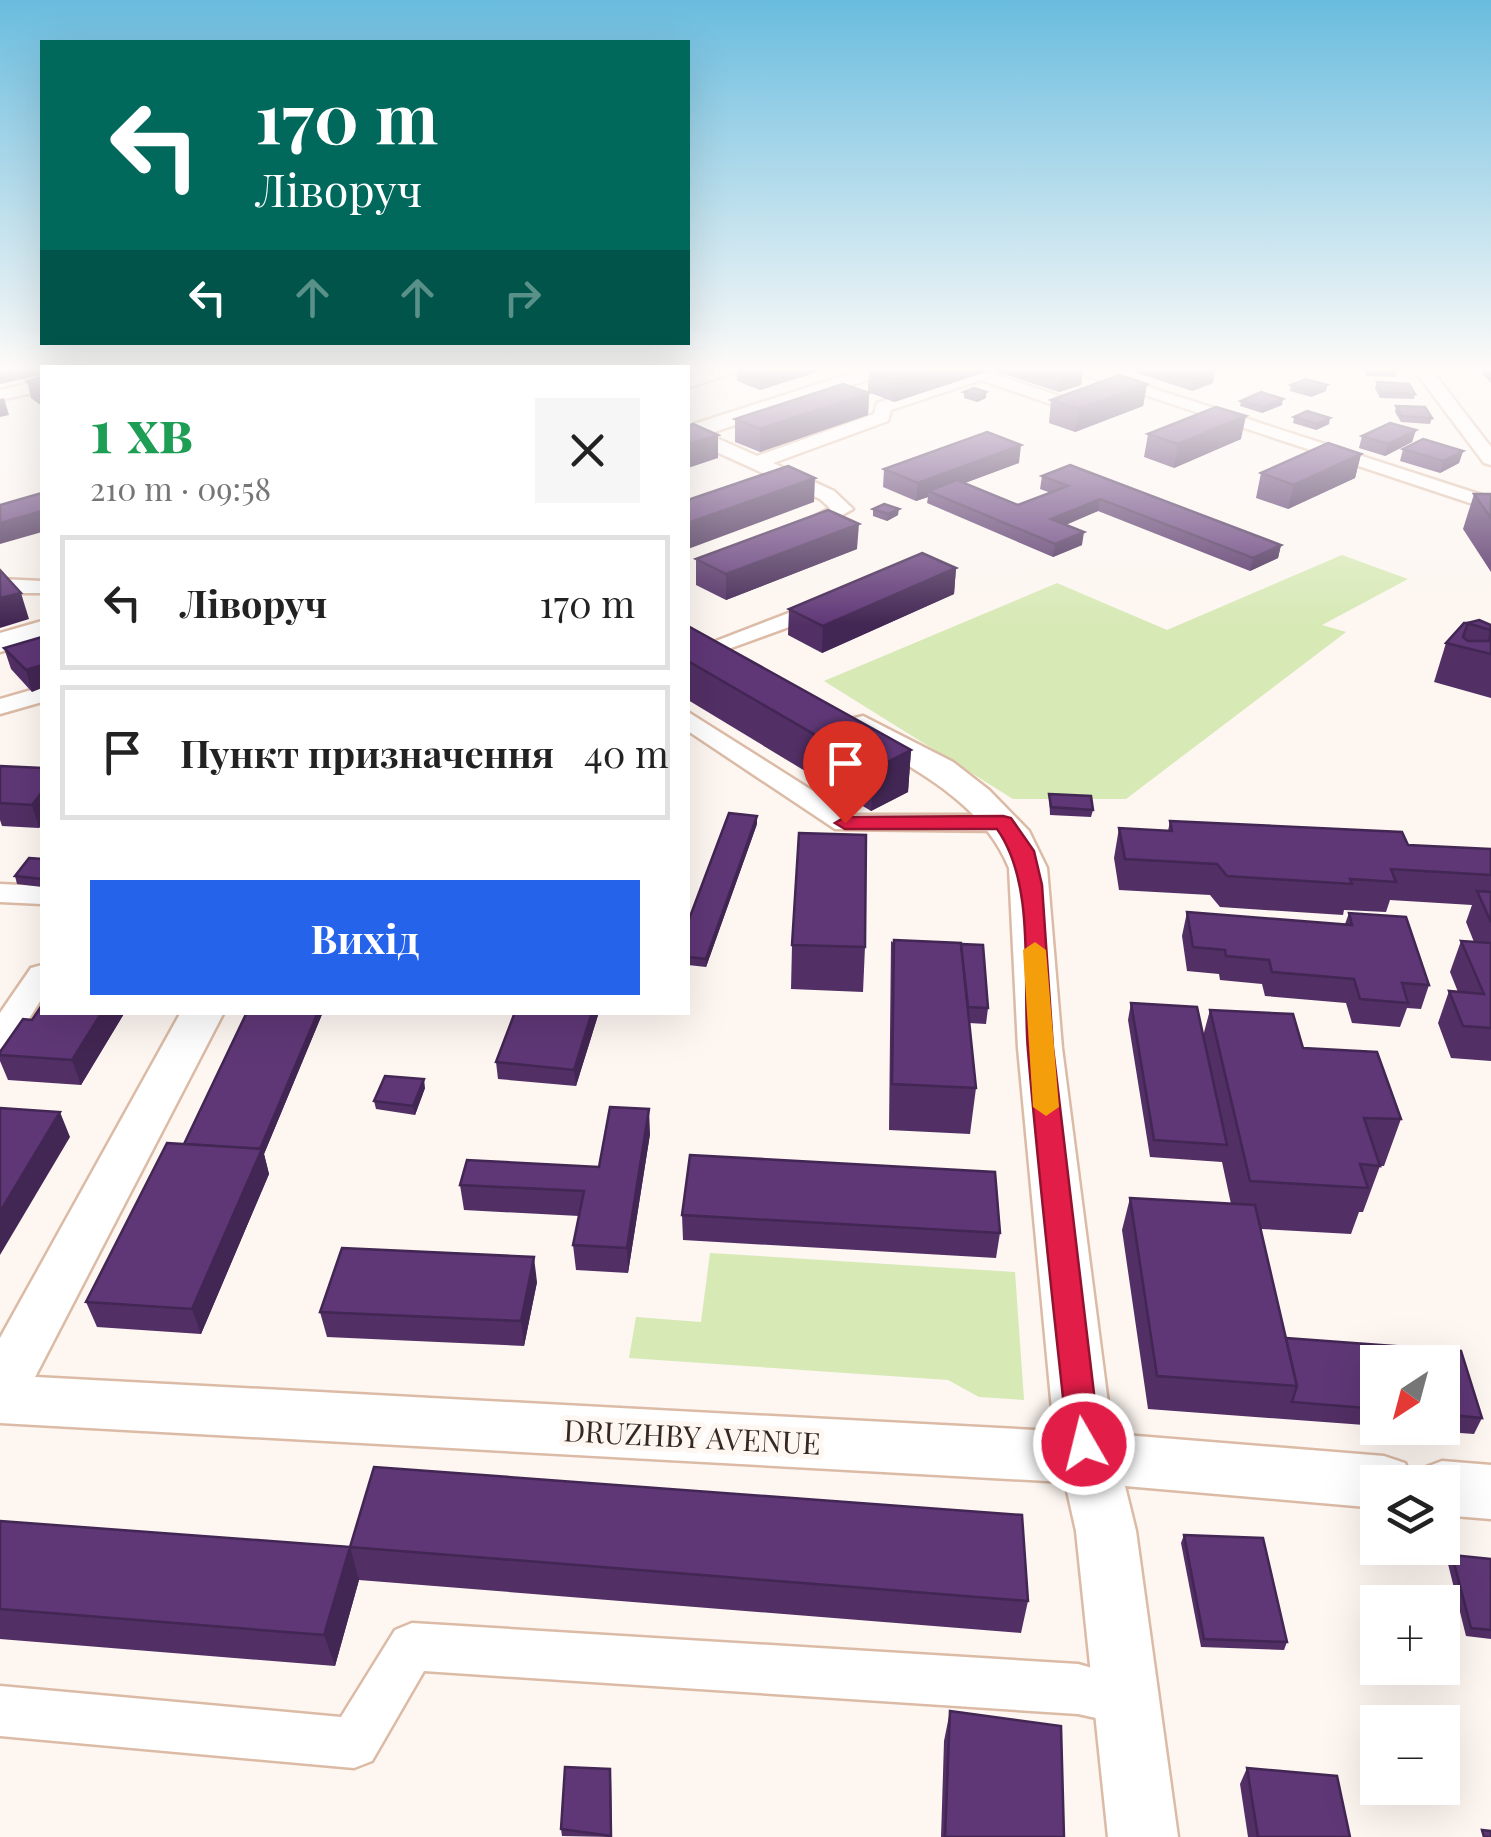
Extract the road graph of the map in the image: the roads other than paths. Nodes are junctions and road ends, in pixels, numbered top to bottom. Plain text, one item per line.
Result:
1 (737, 453) edge
2 (784, 453) edge
3 (1331, 453) edge
4 (759, 462) junction
5 (1491, 504) edge
6 (779, 540) edge
7 (0, 586) edge
8 (40, 588) edge
9 (850, 597) edge
10 (40, 631) edge
11 (702, 638) edge
12 (0, 643) edge
13 (768, 674) edge
14 (40, 695) edge
15 (820, 702) edge
16 (0, 707) edge
17 (690, 721) edge
18 (1003, 823) junction
19 (0, 893) edge
20 (40, 895) edge
21 (40, 978) edge
22 (201, 1015) edge
23 (0, 1038) edge
24 (0, 1390) edge
25 (0, 1399) edge
26 (1088, 1460) junction
27 (1360, 1480) edge
28 (1460, 1489) edge
29 (1491, 1492) edge
30 (1128, 1700) junction
31 (0, 1711) edge
32 (1143, 1837) edge

1 - 4 street
2 - 4 street
3 - 5 street
4 - 6 street
7 - 8 street
9 - 11 street
10 - 12 street
11 - 13 street
14 - 16 street
15 - 18 street
17 - 18 street
18 - 26 street
19 - 20 street
21 - 23 street
22 - 24 street
25 - 26 street, DRUZHBY AVENUE
26 - 27 street, DRUZHBY AVENUE
26 - 30 street
28 - 29 street
30 - 31 street
30 - 32 street

